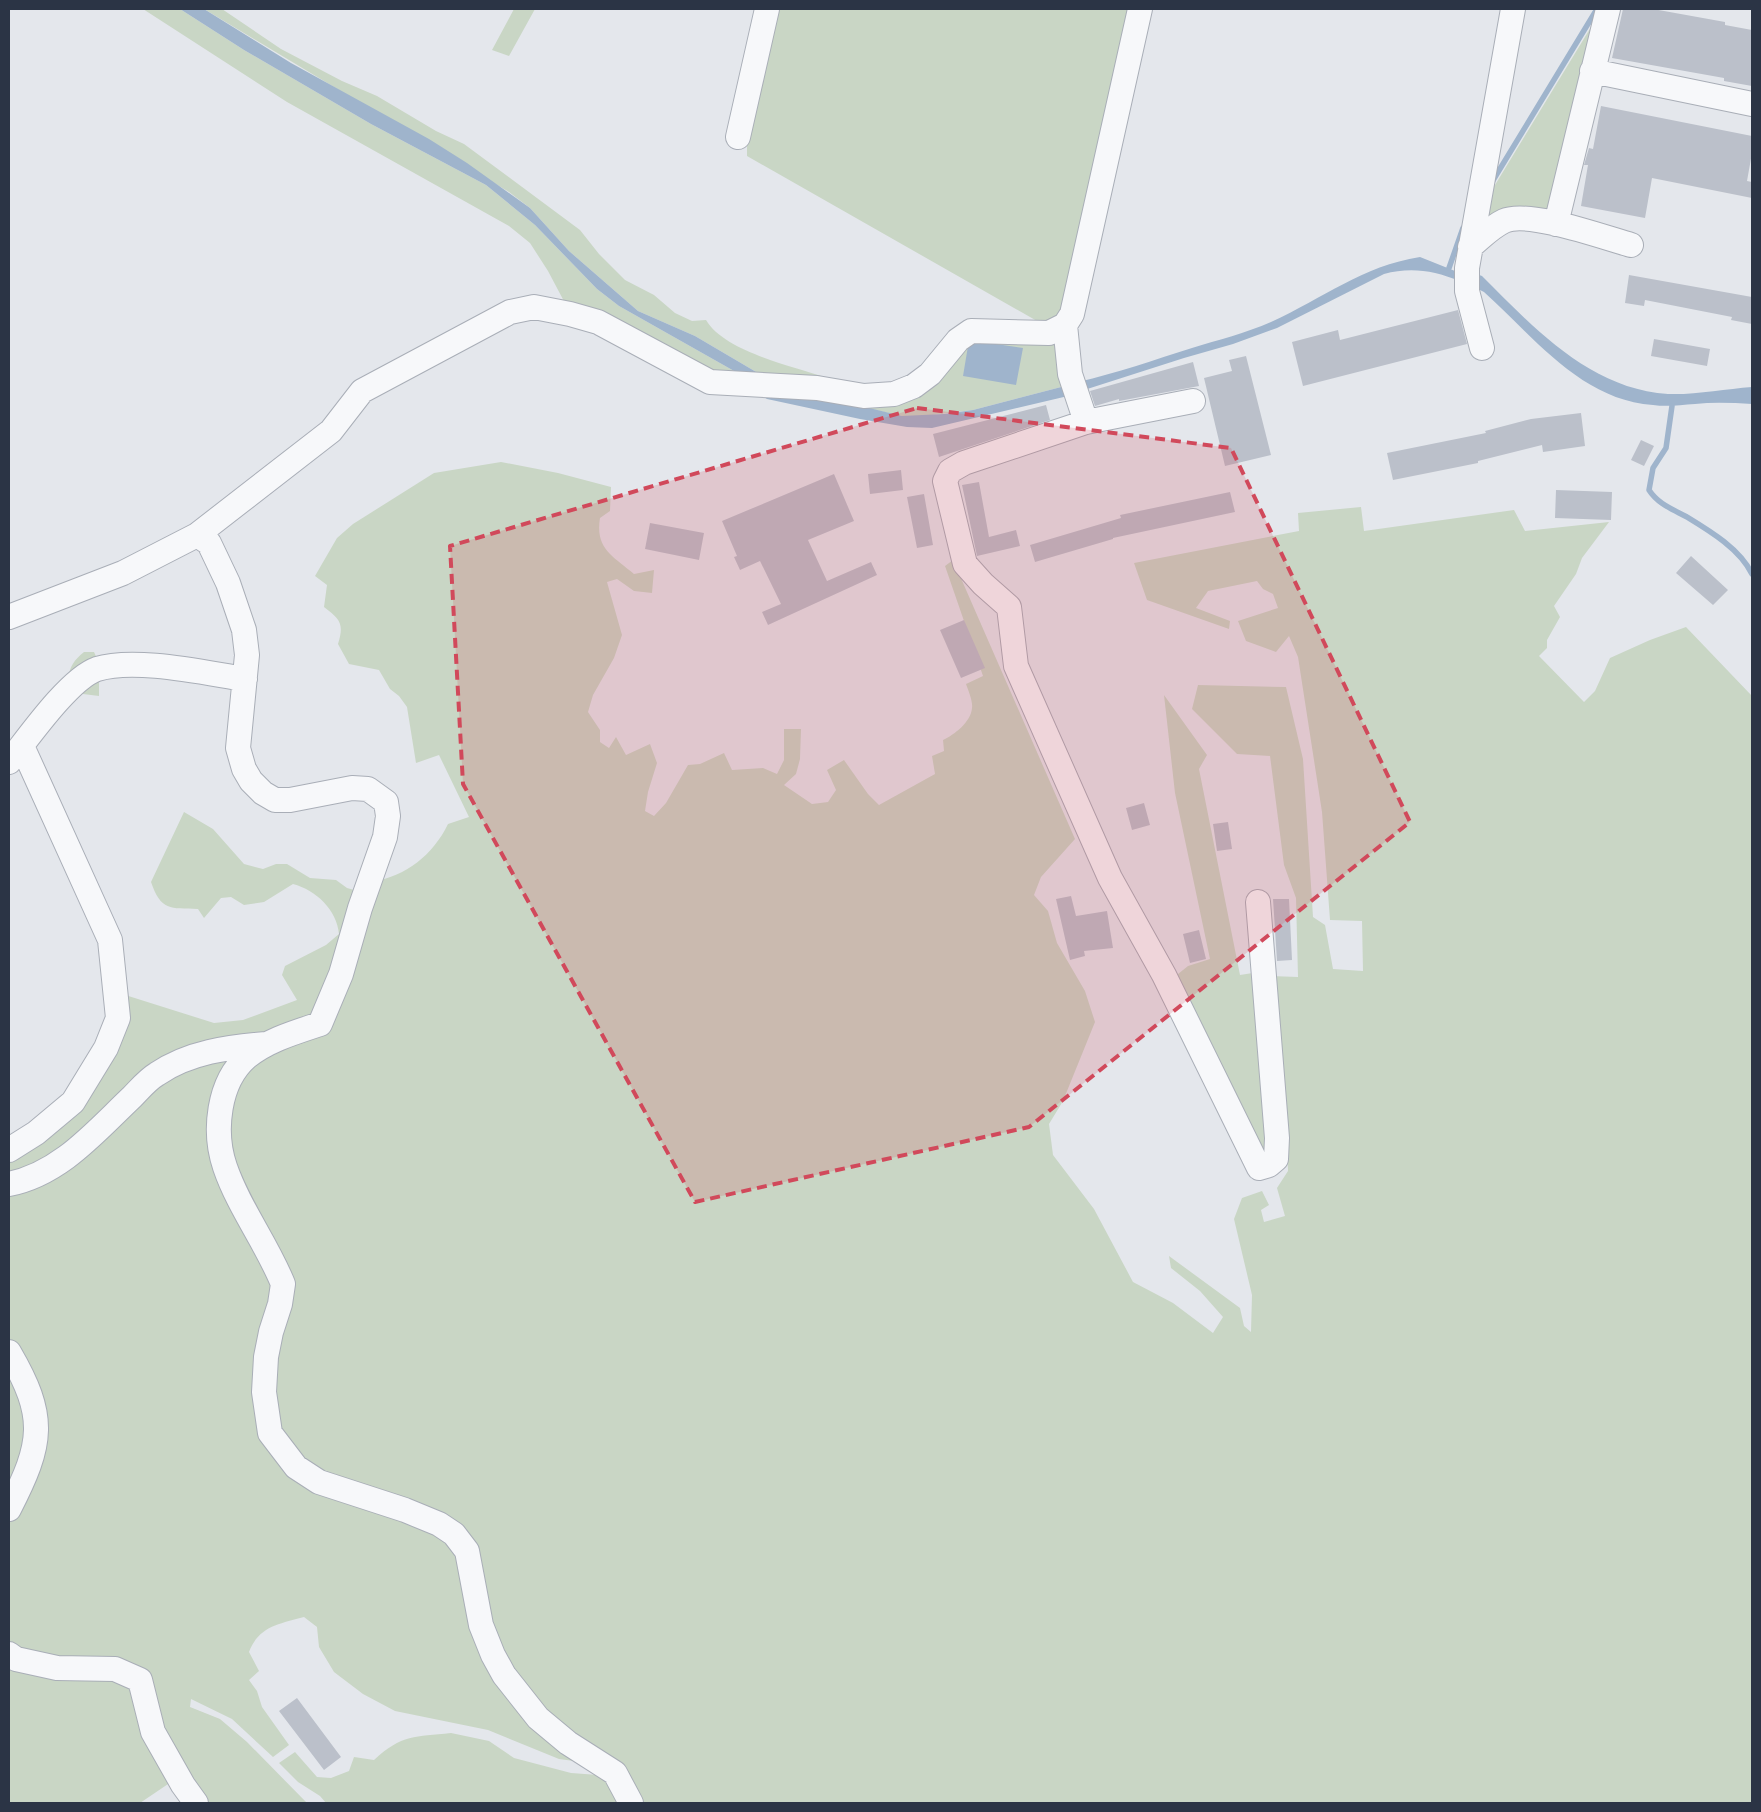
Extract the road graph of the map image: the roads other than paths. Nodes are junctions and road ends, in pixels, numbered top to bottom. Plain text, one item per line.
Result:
1 (767, 9) edge
2 (1140, 9) edge
3 (1513, 9) edge
4 (1608, 9) edge
5 (1592, 71) junction
6 (1752, 104) edge
7 (738, 137) dead end
8 (1556, 224) junction
9 (1631, 245) dead end
10 (1469, 257) junction
11 (1065, 325) junction
12 (1482, 348) dead end
13 (1193, 401) dead end
14 (1083, 414) junction
15 (197, 535) junction
16 (9, 617) edge
17 (245, 679) junction
18 (15, 754) edge
19 (1258, 902) dead end
20 (266, 1044) junction
21 (9, 1150) edge
22 (9, 1184) edge
23 (9, 1352) edge
24 (9, 1509) edge
25 (9, 1654) edge
26 (196, 1803) edge
27 (631, 1803) edge

1 - 7 street
2 - 11 street
3 - 10 street
4 - 5 street
5 - 6 street
5 - 8 street
8 - 9 street
8 - 10 street
10 - 12 street
11 - 14 street
11 - 15 street
13 - 14 street
14 - 19 street
15 - 16 street
15 - 17 street
17 - 18 street
17 - 20 street
18 - 21 street
20 - 22 street
20 - 27 street
23 - 24 street
25 - 26 street

